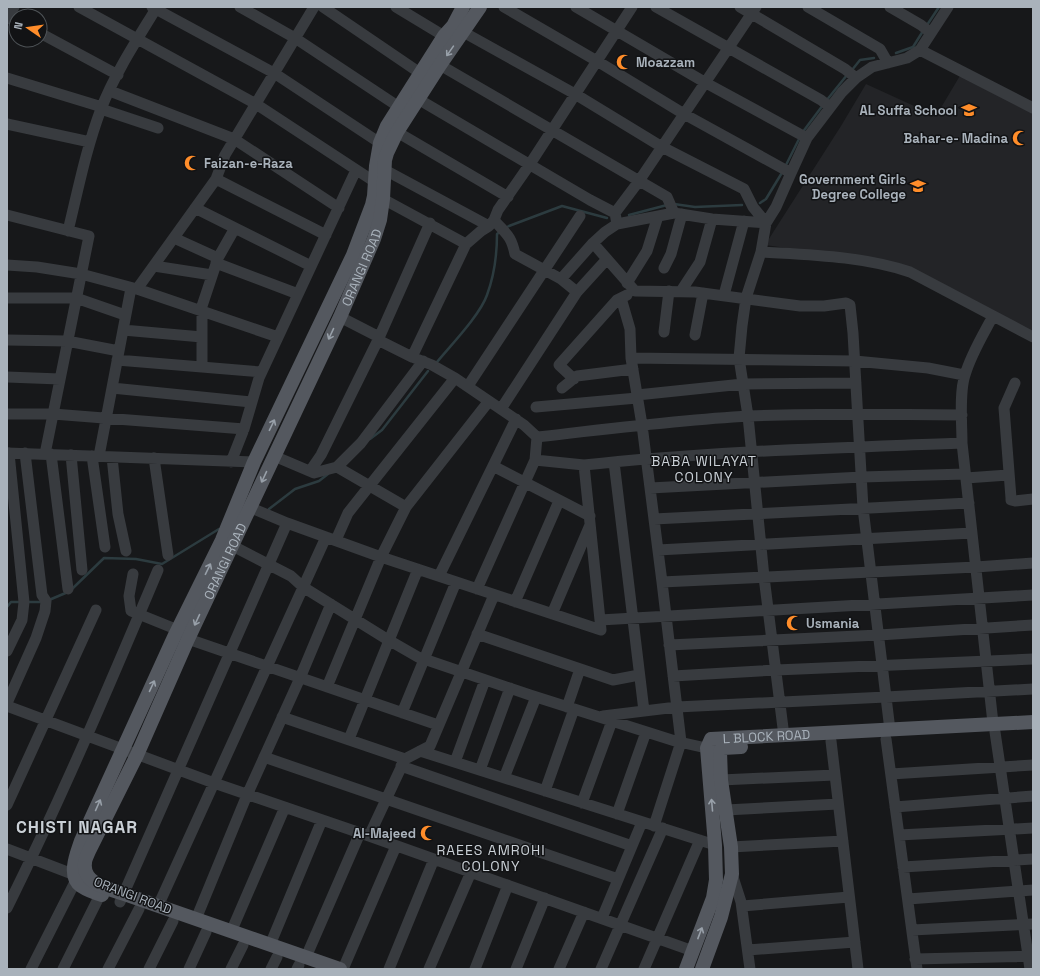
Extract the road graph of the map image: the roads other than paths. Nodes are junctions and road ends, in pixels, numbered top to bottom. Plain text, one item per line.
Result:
1 (80, 7) edge
2 (240, 7) edge
3 (314, 7) edge
4 (323, 7) edge
5 (396, 7) edge
6 (463, 7) edge
7 (480, 7) edge
8 (504, 7) edge
9 (576, 7) edge
10 (632, 7) edge
11 (656, 7) edge
12 (740, 7) edge
13 (808, 7) edge
14 (890, 7) edge
15 (948, 7) edge
16 (155, 8) edge
17 (753, 10) edge
18 (927, 29) junction
19 (454, 31) junction
20 (617, 31) junction
21 (48, 37) edge
22 (295, 38) junction
23 (137, 39) junction
24 (728, 48) junction
25 (920, 50) junction
26 (597, 61) junction
27 (888, 63) junction
28 (440, 65) junction
29 (274, 73) junction
30 (420, 73) junction
31 (850, 74) junction
32 (118, 75) junction
33 (7, 78) edge
34 (706, 83) junction
35 (110, 91) junction
36 (575, 94) junction
37 (418, 99) junction
38 (256, 104) junction
39 (826, 104) junction
40 (399, 107) junction
41 (102, 108) junction
42 (1033, 108) edge
43 (684, 114) junction
44 (7, 124) edge
45 (158, 128) dead end
46 (552, 130) junction
47 (397, 132) junction
48 (802, 135) junction
49 (234, 139) junction
50 (90, 142) junction
51 (380, 143) junction
52 (662, 147) junction
53 (530, 164) junction
54 (356, 170) junction
55 (385, 170) junction
56 (785, 170) junction
57 (216, 179) junction
58 (639, 181) junction
59 (375, 182) junction
60 (508, 197) junction
61 (384, 199) junction
62 (195, 208) junction
63 (338, 208) junction
64 (676, 212) junction
65 (7, 215) edge
66 (580, 216) dead end
67 (658, 216) junction
68 (616, 218) junction
69 (712, 219) junction
70 (744, 221) junction
71 (430, 223) junction
72 (494, 223) junction
73 (766, 223) junction
74 (235, 228) junction
75 (68, 231) junction
76 (326, 236) junction
77 (174, 238) junction
78 (593, 243) junction
79 (466, 244) junction
80 (761, 252) junction
81 (607, 259) junction
82 (217, 261) junction
83 (7, 265) edge
84 (154, 266) junction
85 (311, 266) junction
86 (664, 268) dead end
87 (544, 271) junction
88 (81, 274) junction
89 (212, 276) junction
90 (561, 279) junction
91 (631, 287) junction
92 (134, 288) junction
93 (669, 291) junction
94 (681, 291) junction
95 (577, 292) junction
96 (703, 293) junction
97 (298, 294) junction
98 (724, 296) junction
99 (7, 298) edge
100 (76, 298) junction
101 (621, 298) junction
102 (746, 298) junction
103 (202, 311) junction
104 (126, 315) junction
105 (993, 316) junction
106 (340, 317) junction
107 (123, 330) junction
108 (664, 332) dead end
109 (695, 335) dead end
110 (202, 337) junction
111 (278, 337) junction
112 (1033, 337) edge
113 (378, 339) junction
114 (7, 340) edge
115 (67, 341) junction
116 (118, 356) junction
117 (412, 357) junction
118 (740, 359) junction
119 (855, 361) junction
120 (423, 362) junction
121 (632, 364) junction
122 (202, 367) junction
123 (262, 372) junction
124 (964, 375) junction
125 (7, 377) edge
126 (455, 378) junction
127 (60, 379) junction
128 (574, 379) junction
129 (856, 383) junction
130 (1015, 383) dead end
131 (743, 384) junction
132 (468, 386) junction
133 (112, 388) junction
134 (562, 388) dead end
135 (637, 397) junction
136 (489, 401) junction
137 (252, 402) junction
138 (536, 407) dead end
139 (501, 409) junction
140 (858, 413) junction
141 (7, 414) edge
142 (53, 414) junction
143 (962, 415) junction
144 (748, 416) junction
145 (106, 418) junction
146 (516, 419) junction
147 (642, 425) junction
148 (244, 428) junction
149 (537, 437) junction
150 (962, 442) junction
151 (860, 447) junction
152 (752, 451) junction
153 (8, 453) edge
154 (25, 453) junction
155 (48, 454) junction
156 (71, 455) junction
157 (96, 456) junction
158 (274, 456) junction
159 (112, 457) junction
160 (154, 458) junction
161 (646, 459) junction
162 (535, 460) junction
163 (231, 462) junction
164 (254, 462) junction
165 (614, 462) junction
166 (584, 465) junction
167 (493, 466) junction
168 (337, 467) junction
169 (310, 471) junction
170 (1008, 475) junction
171 (966, 476) junction
172 (862, 477) junction
173 (755, 482) junction
174 (525, 483) junction
175 (370, 486) junction
176 (650, 488) junction
177 (1033, 499) edge
178 (559, 501) junction
179 (968, 503) junction
180 (250, 507) junction
181 (406, 507) junction
182 (864, 508) junction
183 (758, 513) junction
184 (654, 519) junction
185 (590, 520) junction
186 (288, 523) junction
187 (972, 533) junction
188 (331, 538) junction
189 (867, 539) junction
190 (227, 543) junction
191 (761, 545) junction
192 (105, 546) dead end
193 (658, 550) junction
194 (126, 551) dead end
195 (168, 555) dead end
196 (381, 557) junction
197 (1033, 563) edge
198 (270, 564) junction
199 (976, 567) junction
200 (418, 569) junction
201 (82, 570) dead end
202 (158, 570) dead end
203 (871, 572) junction
204 (133, 574) dead end
205 (439, 576) junction
206 (764, 577) junction
207 (456, 582) junction
208 (662, 582) junction
209 (303, 587) junction
210 (68, 589) dead end
211 (477, 589) junction
212 (494, 595) junction
213 (1033, 595) edge
214 (979, 599) junction
215 (515, 602) junction
216 (331, 604) junction
217 (875, 604) junction
218 (768, 609) junction
219 (96, 610) dead end
220 (139, 614) junction
221 (552, 614) junction
222 (666, 616) junction
223 (632, 618) junction
224 (355, 619) junction
225 (600, 620) junction
226 (1033, 625) edge
227 (983, 629) junction
228 (183, 634) junction
229 (478, 634) junction
230 (878, 635) junction
231 (389, 640) junction
232 (772, 640) junction
233 (669, 645) junction
234 (7, 651) edge
235 (230, 654) junction
236 (424, 659) junction
237 (1033, 659) edge
238 (986, 662) junction
239 (882, 665) junction
240 (267, 667) junction
241 (580, 669) junction
242 (776, 670) junction
243 (462, 672) junction
244 (639, 675) junction
245 (673, 676) junction
246 (300, 678) junction
247 (485, 680) junction
248 (327, 687) junction
249 (510, 688) junction
250 (1033, 689) edge
251 (990, 692) junction
252 (536, 697) junction
253 (886, 698) junction
254 (364, 700) junction
255 (780, 702) junction
256 (7, 703) edge
257 (7, 706) edge
258 (677, 707) junction
259 (571, 708) junction
260 (644, 711) junction
261 (402, 713) junction
262 (598, 716) junction
263 (282, 717) junction
264 (45, 720) junction
265 (612, 721) junction
266 (1033, 722) edge
267 (438, 725) junction
268 (994, 728) junction
269 (1033, 730) edge
270 (646, 732) junction
271 (888, 734) junction
272 (88, 736) junction
273 (784, 736) junction
274 (348, 740) junction
275 (831, 741) junction
276 (681, 742) junction
277 (714, 749) junction
278 (123, 750) junction
279 (420, 751) junction
280 (137, 755) junction
281 (264, 757) junction
282 (455, 762) junction
283 (403, 763) junction
284 (1033, 765) edge
285 (1000, 767) junction
286 (178, 770) junction
287 (480, 770) junction
288 (891, 774) junction
289 (835, 775) junction
290 (504, 778) junction
291 (721, 780) junction
292 (214, 783) junction
293 (545, 791) junction
294 (247, 794) junction
295 (1033, 796) edge
296 (1005, 798) junction
297 (386, 799) junction
298 (582, 803) junction
299 (838, 804) junction
300 (7, 805) edge
301 (285, 807) junction
302 (895, 807) junction
303 (726, 810) junction
304 (617, 814) junction
305 (322, 820) junction
306 (642, 822) junction
307 (658, 827) junction
308 (1033, 828) edge
309 (1009, 829) junction
310 (365, 834) junction
311 (900, 835) junction
312 (700, 840) junction
313 (843, 840) junction
314 (715, 845) junction
315 (396, 846) junction
316 (632, 846) junction
317 (731, 847) junction
318 (7, 849) edge
319 (32, 858) junction
320 (434, 859) junction
321 (1033, 859) edge
322 (1014, 861) junction
323 (903, 867) junction
324 (471, 872) junction
325 (732, 874) junction
326 (75, 877) junction
327 (618, 879) junction
328 (508, 885) junction
329 (1033, 890) edge
330 (1019, 891) junction
331 (100, 895) junction
332 (849, 897) junction
333 (122, 898) junction
334 (545, 898) junction
335 (908, 899) junction
336 (158, 906) junction
337 (742, 906) junction
338 (7, 908) edge
339 (139, 909) junction
340 (584, 912) junction
341 (602, 918) junction
342 (196, 919) junction
343 (173, 921) junction
344 (621, 925) junction
345 (1028, 925) edge
346 (912, 930) junction
347 (206, 932) junction
348 (231, 932) junction
349 (658, 938) junction
350 (855, 942) junction
351 (243, 945) junction
352 (748, 950) junction
353 (693, 951) junction
354 (1031, 956) edge
355 (273, 957) edge
356 (916, 964) edge
357 (303, 965) edge
358 (31, 969) edge
359 (63, 969) edge
360 (108, 969) edge
361 (149, 969) edge
362 (188, 969) edge
363 (231, 969) edge
364 (342, 969) edge
365 (389, 969) edge
366 (430, 969) edge
367 (475, 969) edge
368 (516, 969) edge
369 (559, 969) edge
370 (601, 969) edge
371 (644, 969) edge
372 (686, 969) edge
373 (702, 969) edge
374 (750, 969) edge
375 (858, 969) edge
376 (1030, 969) edge

1 - 23 street
2 - 22 street
3 - 22 street
4 - 30 street
5 - 19 street
6 - 19 main road, ORANGI ROAD
7 - 19 main road, ORANGI ROAD
8 - 26 street
9 - 20 street
10 - 20 street
11 - 24 street
12 - 17 street
13 - 27 street
14 - 18 street
15 - 18 street
16 - 23 street
16 - 29 street
17 - 24 street
17 - 31 street
18 - 25 street
19 -> 28 main road, ORANGI ROAD
19 - 30 main road, ORANGI ROAD
19 - 36 street
20 - 26 street
20 - 34 street
21 - 32 street
22 - 29 street
22 - 40 street
23 - 32 street
23 - 38 street
24 - 34 street
24 - 39 street
25 - 27 street
25 - 42 street
26 - 36 street
26 - 43 street
27 - 31 street
28 - 37 main road, ORANGI ROAD
28 - 46 street
29 - 38 street
29 - 51 street
30 - 40 main road, ORANGI ROAD
31 - 39 street
32 - 35 street
33 - 41 street
34 - 43 street
34 - 48 street
35 - 41 street
35 - 49 street
36 - 46 street
36 - 52 street
37 - 47 main road, ORANGI ROAD
37 - 53 street
38 - 49 street
38 - 54 street
39 - 48 street
40 - 51 main road, ORANGI ROAD
41 - 45 street
41 - 50 street
43 - 52 street
43 - 56 street
44 - 50 street
46 - 53 street
46 - 58 street
47 - 55 main road, ORANGI ROAD
47 - 60 street
48 - 56 street
49 - 57 street
49 - 63 street
50 - 75 street
51 - 59 main road, ORANGI ROAD
52 - 58 street
52 - 73 street
53 - 60 street
53 - 68 street
54 - 59 street
54 - 63 street
55 - 61 main road, ORANGI ROAD
55 - 72 street
56 - 73 street
57 - 62 street
57 - 76 street
58 - 64 street
58 - 68 street
164 -> 59 main road, ORANGI ROAD
60 - 72 street
61 - 71 street
61 - 106 main road, ORANGI ROAD
62 - 74 street
62 - 77 street
63 - 76 street
64 - 67 street
64 - 69 street
64 - 86 street
65 - 75 street
66 - 87 street
67 - 68 street
67 - 91 street
68 - 78 street
69 - 70 street
69 - 94 street
70 - 73 street
70 - 98 street
71 - 79 street
71 - 113 street
72 - 79 street
72 - 87 street
73 - 80 street
74 - 82 street
74 - 85 street
75 - 88 street
76 - 85 street
77 - 82 street
77 - 84 street
78 - 81 street
78 - 90 street
79 - 117 street
80 - 102 street
80 - 105 street
81 - 91 street
81 - 95 street
82 - 89 street
82 - 97 street
83 - 88 street
84 - 89 street
84 - 92 street
85 - 97 street
87 - 90 street
87 - 132 street
88 - 92 street
88 - 100 street
89 - 103 street
90 - 95 street
91 - 93 street
91 - 101 street
92 - 103 street
92 - 104 street
93 - 94 street
93 - 108 street
94 - 96 street
95 - 139 street
96 - 98 street
96 - 109 street
97 - 111 street
98 - 102 street
99 - 100 street
100 - 104 street
100 - 115 street
101 - 121 street
101 - 128 street
102 - 118 street
102 - 119 street
103 - 110 street
103 - 111 street
104 - 107 street
105 - 112 street
105 - 124 street
106 - 113 street
106 -> 158 main road, ORANGI ROAD
107 - 110 street
107 - 116 street
110 - 122 street
111 - 123 street
113 - 117 street
113 - 169 street
114 - 115 street
115 - 116 street
115 - 127 street
116 - 122 street
116 - 133 street
117 - 120 street
118 - 119 street
118 - 121 street
118 - 131 street
119 - 124 street
119 - 129 street
120 - 126 street
120 - 168 street
121 - 128 street
121 - 135 street
122 - 123 street
123 - 137 street
124 - 143 street
125 - 127 street
126 - 132 street
126 - 175 street
127 - 142 street
128 - 134 street
129 - 131 street
129 - 140 street
130 - 170 street
131 - 135 street
131 - 144 street
132 - 136 street
133 - 137 street
133 - 145 street
135 - 138 street
135 - 147 street
136 - 139 street
136 - 181 street
137 - 148 street
139 - 146 street
140 - 143 street
140 - 144 street
140 - 151 street
141 - 142 street
142 - 145 street
142 - 155 street
143 - 150 street
144 - 147 street
144 - 152 street
145 - 148 street
145 - 157 street
146 - 149 street
146 - 167 street
147 - 149 street
147 - 161 street
148 - 163 street
149 - 162 street
150 - 151 street
150 - 171 street
151 - 152 street
151 - 172 street
152 - 161 street
152 - 173 street
153 - 154 street
153 - 234 street
154 - 155 street
154 - 256 street
155 - 156 street
155 - 210 street
156 - 157 street
156 - 201 street
157 - 159 street
157 - 192 street
158 - 169 street
158 -> 180 main road, ORANGI ROAD
159 - 160 street
159 - 194 street
160 - 163 street
160 - 195 street
161 - 165 street
161 - 176 street
162 - 166 street
162 - 174 street
163 - 164 street
164 - 190 main road, ORANGI ROAD
165 - 166 street
165 - 223 street
166 - 185 street
167 - 174 street
167 - 205 street
168 - 169 street
168 - 175 street
170 - 171 street
170 - 177 street
171 - 172 street
171 - 179 street
172 - 173 street
172 - 182 street
173 - 176 street
173 - 183 street
174 - 178 street
174 - 211 street
175 - 181 street
175 - 188 street
176 - 184 street
178 - 185 street
178 - 215 street
179 - 182 street
179 - 187 street
180 - 186 street
180 - 190 main road, ORANGI ROAD
181 - 196 street
182 - 183 street
182 - 189 street
183 - 184 street
183 - 191 street
184 - 193 street
185 - 221 street
185 - 225 street
186 - 188 street
186 - 198 street
187 - 189 street
187 - 199 street
188 - 196 street
188 - 209 street
189 - 191 street
189 - 203 street
190 - 198 street
190 - 228 main road, ORANGI ROAD
191 - 193 street
191 - 206 street
193 - 208 street
196 - 200 street
196 - 224 street
197 - 199 street
198 - 209 street
198 - 235 street
199 - 203 street
199 - 214 street
200 - 205 street
200 - 231 street
202 - 220 street
203 - 206 street
203 - 217 street
204 - 220 street
205 - 207 street
206 - 208 street
206 - 218 street
207 - 211 street
207 - 236 street
208 - 222 street
209 - 216 street
209 - 240 street
211 - 212 street
212 - 215 street
212 - 229 street
213 - 214 street
214 - 217 street
214 - 227 street
215 - 221 street
216 - 224 street
216 - 246 street
217 - 218 street
217 - 230 street
218 - 222 street
218 - 232 street
219 - 264 street
220 - 228 street
220 - 272 street
221 - 225 street
222 - 223 street
222 - 233 street
223 - 225 street
223 - 244 street
224 - 231 street
224 - 248 street
226 - 227 street
227 - 230 street
227 - 238 street
228 - 235 street
278 -> 228 main road, ORANGI ROAD
228 - 280 main road, ORANGI ROAD
229 - 241 street
229 - 243 street
230 - 232 street
230 - 239 street
231 - 236 street
231 - 254 street
232 - 233 street
232 - 242 street
233 - 245 street
235 - 240 street
235 - 286 street
236 - 243 street
236 - 261 street
237 - 238 street
238 - 239 street
238 - 251 street
239 - 242 street
239 - 253 street
240 - 246 street
240 - 292 street
241 - 244 street
241 - 259 street
242 - 245 street
242 - 255 street
243 - 247 street
243 - 267 street
244 - 260 street
245 - 258 street
246 - 248 street
246 - 263 street
247 - 249 street
247 - 282 street
248 - 254 street
249 - 252 street
249 - 287 street
250 - 251 street
251 - 253 street
251 - 268 street
252 - 259 street
252 - 290 street
253 - 255 street
253 - 271 street
254 - 261 street
254 - 274 street
255 - 258 street
255 - 273 street
257 - 264 street
258 - 260 street
258 - 276 street
259 - 262 street
259 - 293 street
260 - 262 street
261 - 267 street
262 - 265 street
263 - 274 street
263 - 281 street
264 - 272 street
264 - 300 street
265 - 270 street
265 - 298 street
266 - 268 main road, L BLOCK ROAD
267 - 279 street
268 - 269 main road, L BLOCK ROAD
268 - 271 main road, L BLOCK ROAD
268 - 285 street
270 - 276 street
270 - 304 street
271 - 273 main road, L BLOCK ROAD
271 - 275 main road, L BLOCK ROAD
271 - 288 street
272 - 278 street
272 - 319 street
273 - 277 main road, L BLOCK ROAD
274 - 283 street
275 - 277 main road, L BLOCK ROAD
275 - 289 street
276 - 277 street
276 - 307 street
277 - 291 main road, L BLOCK ROAD
314 -> 277 main road, L BLOCK ROAD
278 - 280 street
326 -> 278 main road, ORANGI ROAD
279 - 282 street
279 - 283 street
280 - 286 street
280 - 333 main road, ORANGI ROAD
281 - 294 street
281 - 297 street
282 - 287 street
283 - 297 street
283 - 316 street
284 - 285 street
285 - 288 street
285 - 296 street
286 - 292 street
286 - 333 street
287 - 290 street
288 - 302 street
289 - 291 street
289 - 299 street
290 - 293 street
291 - 303 main road, L BLOCK ROAD
292 - 294 street
292 - 336 street
293 - 298 street
294 - 301 street
294 - 342 street
295 - 296 street
296 - 302 street
296 - 309 street
297 - 310 street
297 - 327 street
298 - 304 street
299 - 303 street
299 - 313 street
301 - 305 street
301 - 348 street
302 - 311 street
303 - 317 main road, L BLOCK ROAD
304 - 306 street
305 - 310 street
305 - 355 street
306 - 307 street
306 - 316 street
307 - 312 street
307 - 344 street
308 - 309 street
309 - 311 street
309 - 322 street
310 - 315 street
310 - 357 street
311 - 323 street
312 - 314 street
312 - 349 street
313 - 317 street
313 - 332 street
353 -> 314 main road, L BLOCK ROAD
315 - 320 street
315 - 364 street
316 - 327 street
317 - 325 main road, L BLOCK ROAD
318 - 319 street
319 - 326 street
319 - 338 street
320 - 324 street
320 - 365 street
321 - 322 street
322 - 323 street
322 - 330 street
323 - 335 street
324 - 328 street
324 - 366 street
325 - 337 street
325 - 373 main road, L BLOCK ROAD
326 - 331 main road, ORANGI ROAD
326 - 358 street, ORANGI ROAD
327 - 341 street
328 - 334 street
328 - 367 street
329 - 330 street
330 - 335 street
330 - 345 street
331 - 333 main road, ORANGI ROAD
331 - 359 street
332 - 337 street
332 - 350 street
333 - 336 main road, ORANGI ROAD
333 - 339 main road, ORANGI ROAD
334 - 340 street
334 - 368 street
335 - 346 street
336 - 342 main road, ORANGI ROAD
337 - 352 street
339 - 343 main road, ORANGI ROAD
339 - 360 street
340 - 341 street
340 - 369 street
341 - 344 street
342 - 348 main road, ORANGI ROAD
343 - 347 main road, ORANGI ROAD
343 - 361 street
344 - 349 street
344 - 370 street
345 - 346 street
345 - 354 street
346 - 356 street
347 - 351 main road, ORANGI ROAD
347 - 362 street
348 - 355 main road, ORANGI ROAD
349 - 353 street
349 - 371 street
350 - 352 street
350 - 375 street
351 - 355 main road, ORANGI ROAD
351 - 363 street
352 - 374 street
353 - 372 main road, L BLOCK ROAD
354 - 356 street
354 - 376 street
355 - 357 main road, ORANGI ROAD
357 - 364 main road, ORANGI ROAD

